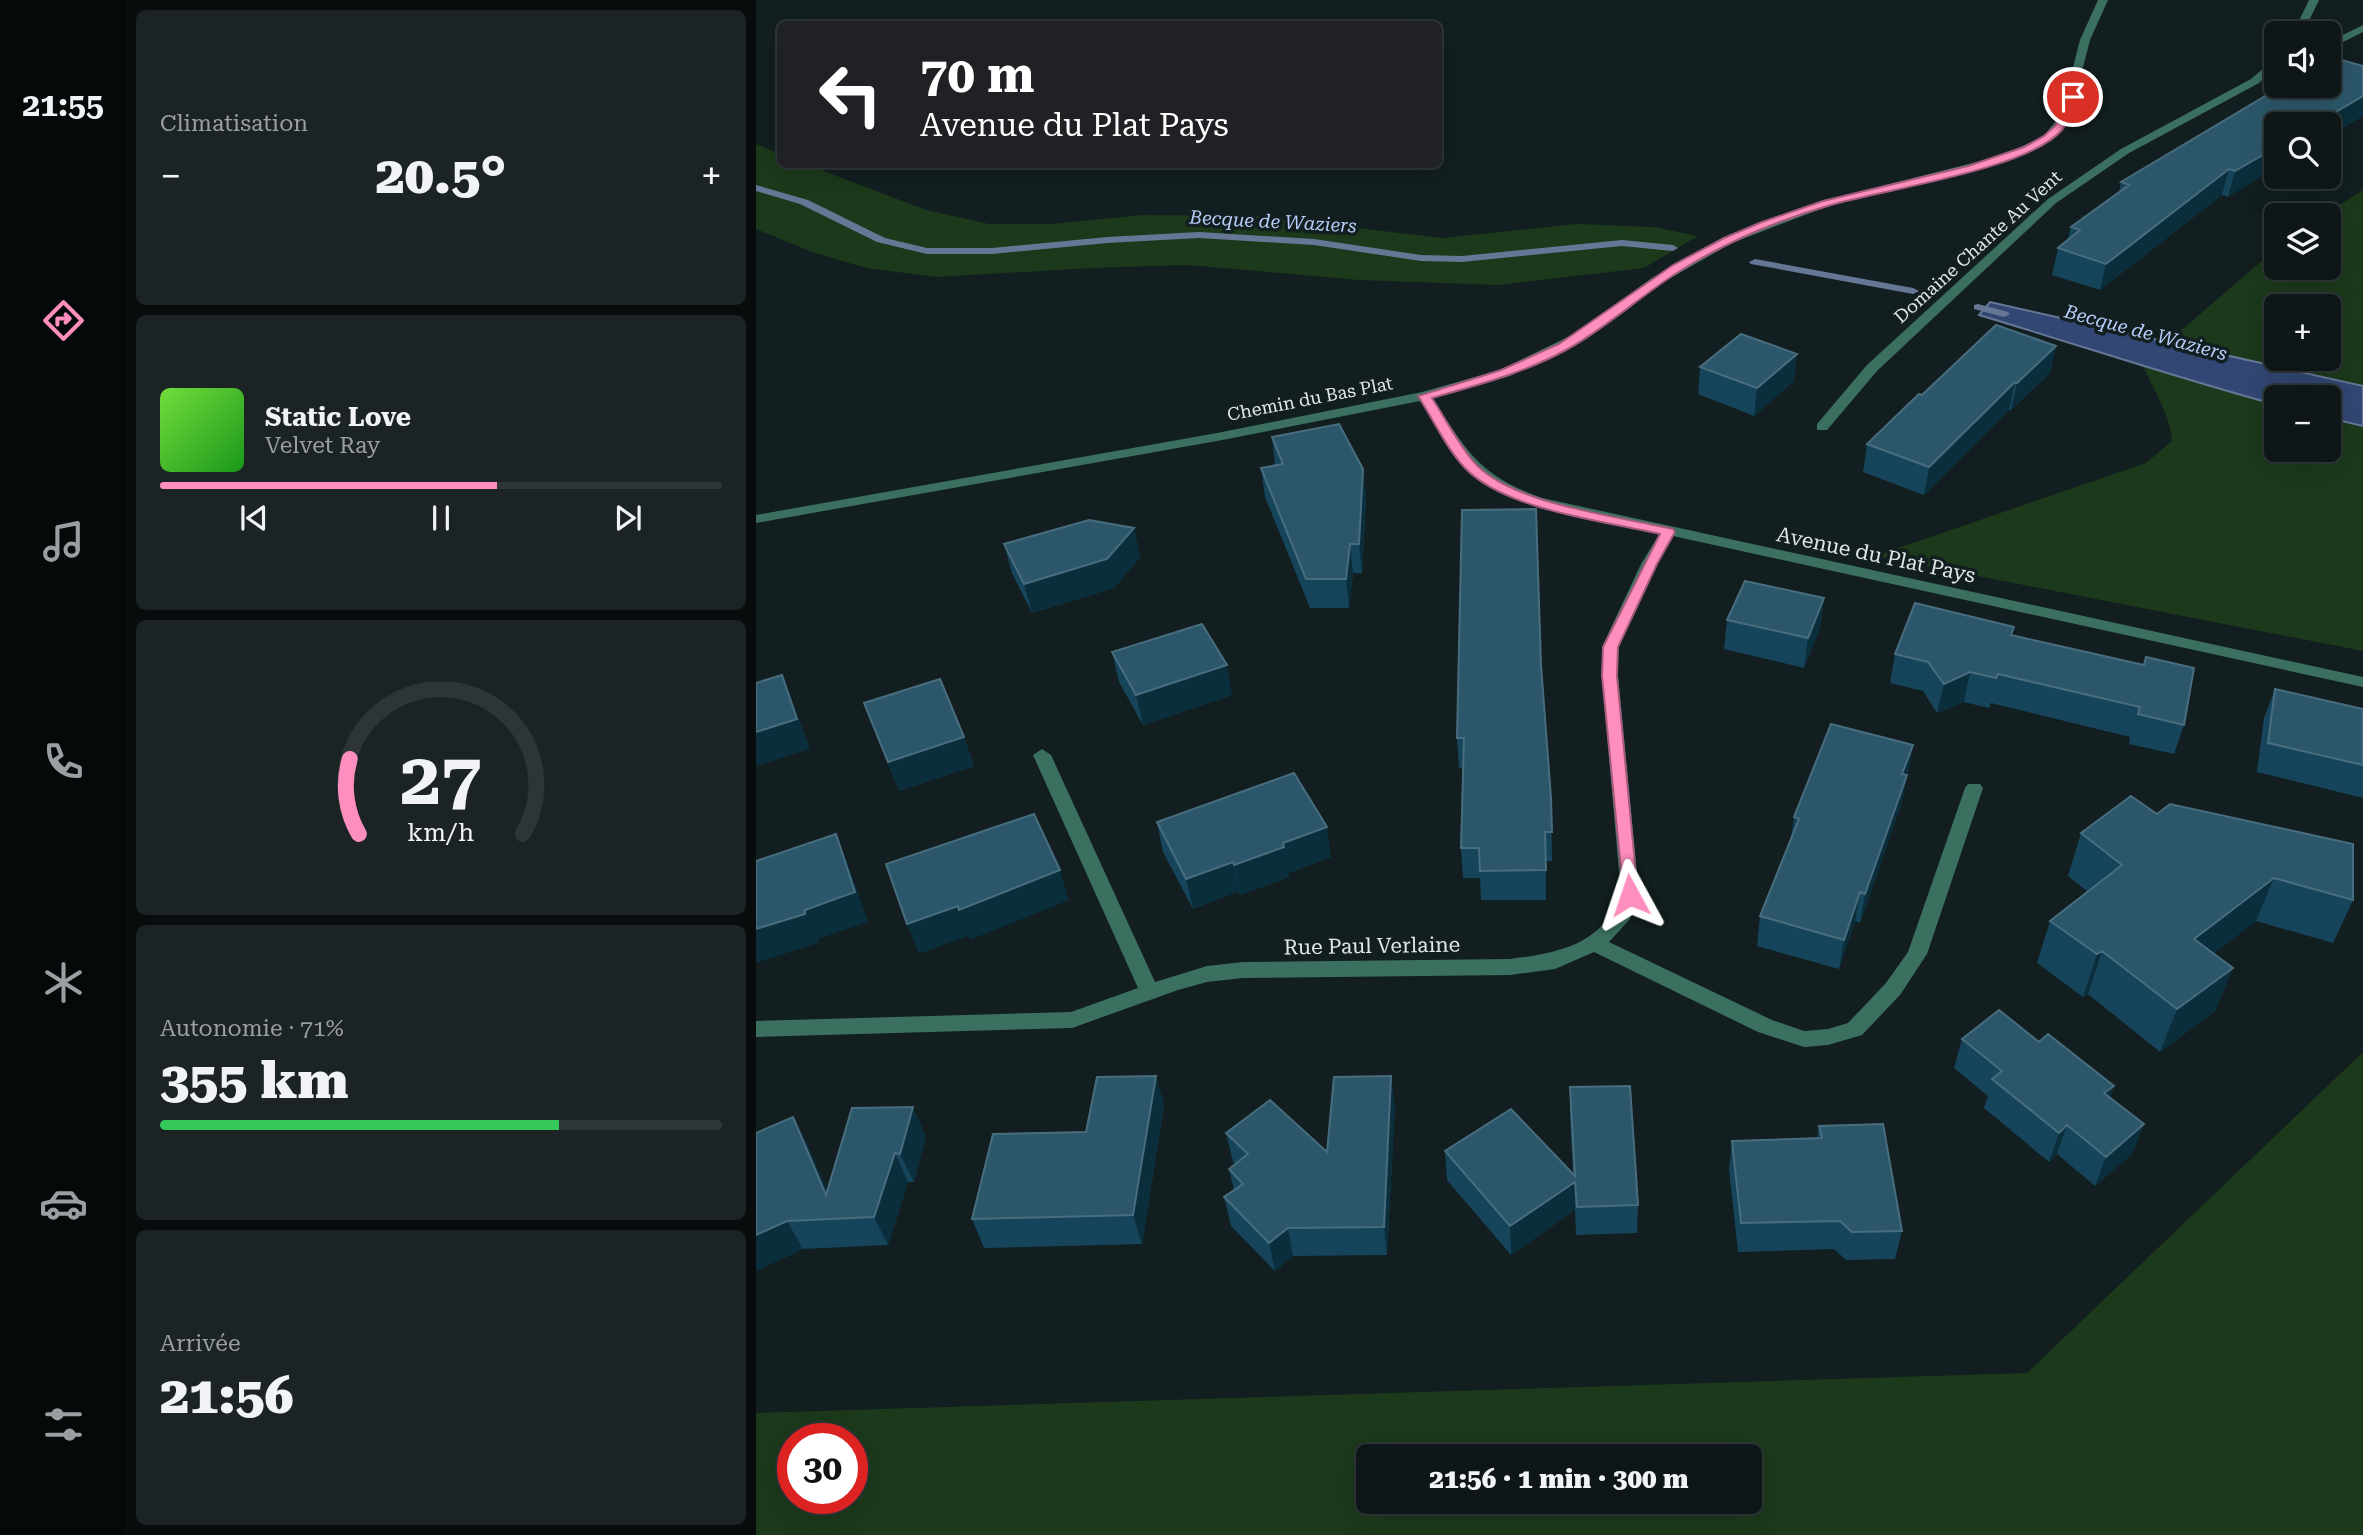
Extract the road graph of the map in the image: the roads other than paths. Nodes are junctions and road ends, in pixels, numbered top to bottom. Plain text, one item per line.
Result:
1 (2104, 0) edge
2 (2314, 0) edge
3 (2304, 21) edge
4 (2363, 28) edge
5 (2341, 40) edge
6 (2264, 72) edge
7 (2264, 76) edge
8 (2255, 81) junction
9 (1424, 396) junction
10 (1822, 428) dead end
11 (756, 519) edge
12 (1668, 532) junction
13 (2363, 682) edge
14 (1042, 755) dead end
15 (1973, 788) dead end
16 (1594, 944) junction
17 (1150, 992) junction
18 (756, 1029) edge

1 - 9 street, Chemin du Bas Plat
2 - 3 street
4 - 5 street
6 - 8 street, Domaine Chante Au Vent
7 - 8 street, Domaine Chante Au Vent
8 - 10 street, Domaine Chante Au Vent
9 - 11 street, Chemin du Bas Plat
9 - 12 street, Avenue du Plat Pays
12 - 13 street, Avenue du Plat Pays
12 - 16 street, Rue Paul Verlaine
14 - 17 street
15 - 16 street
16 - 17 street, Rue Paul Verlaine
17 - 18 street, Rue Paul Verlaine

